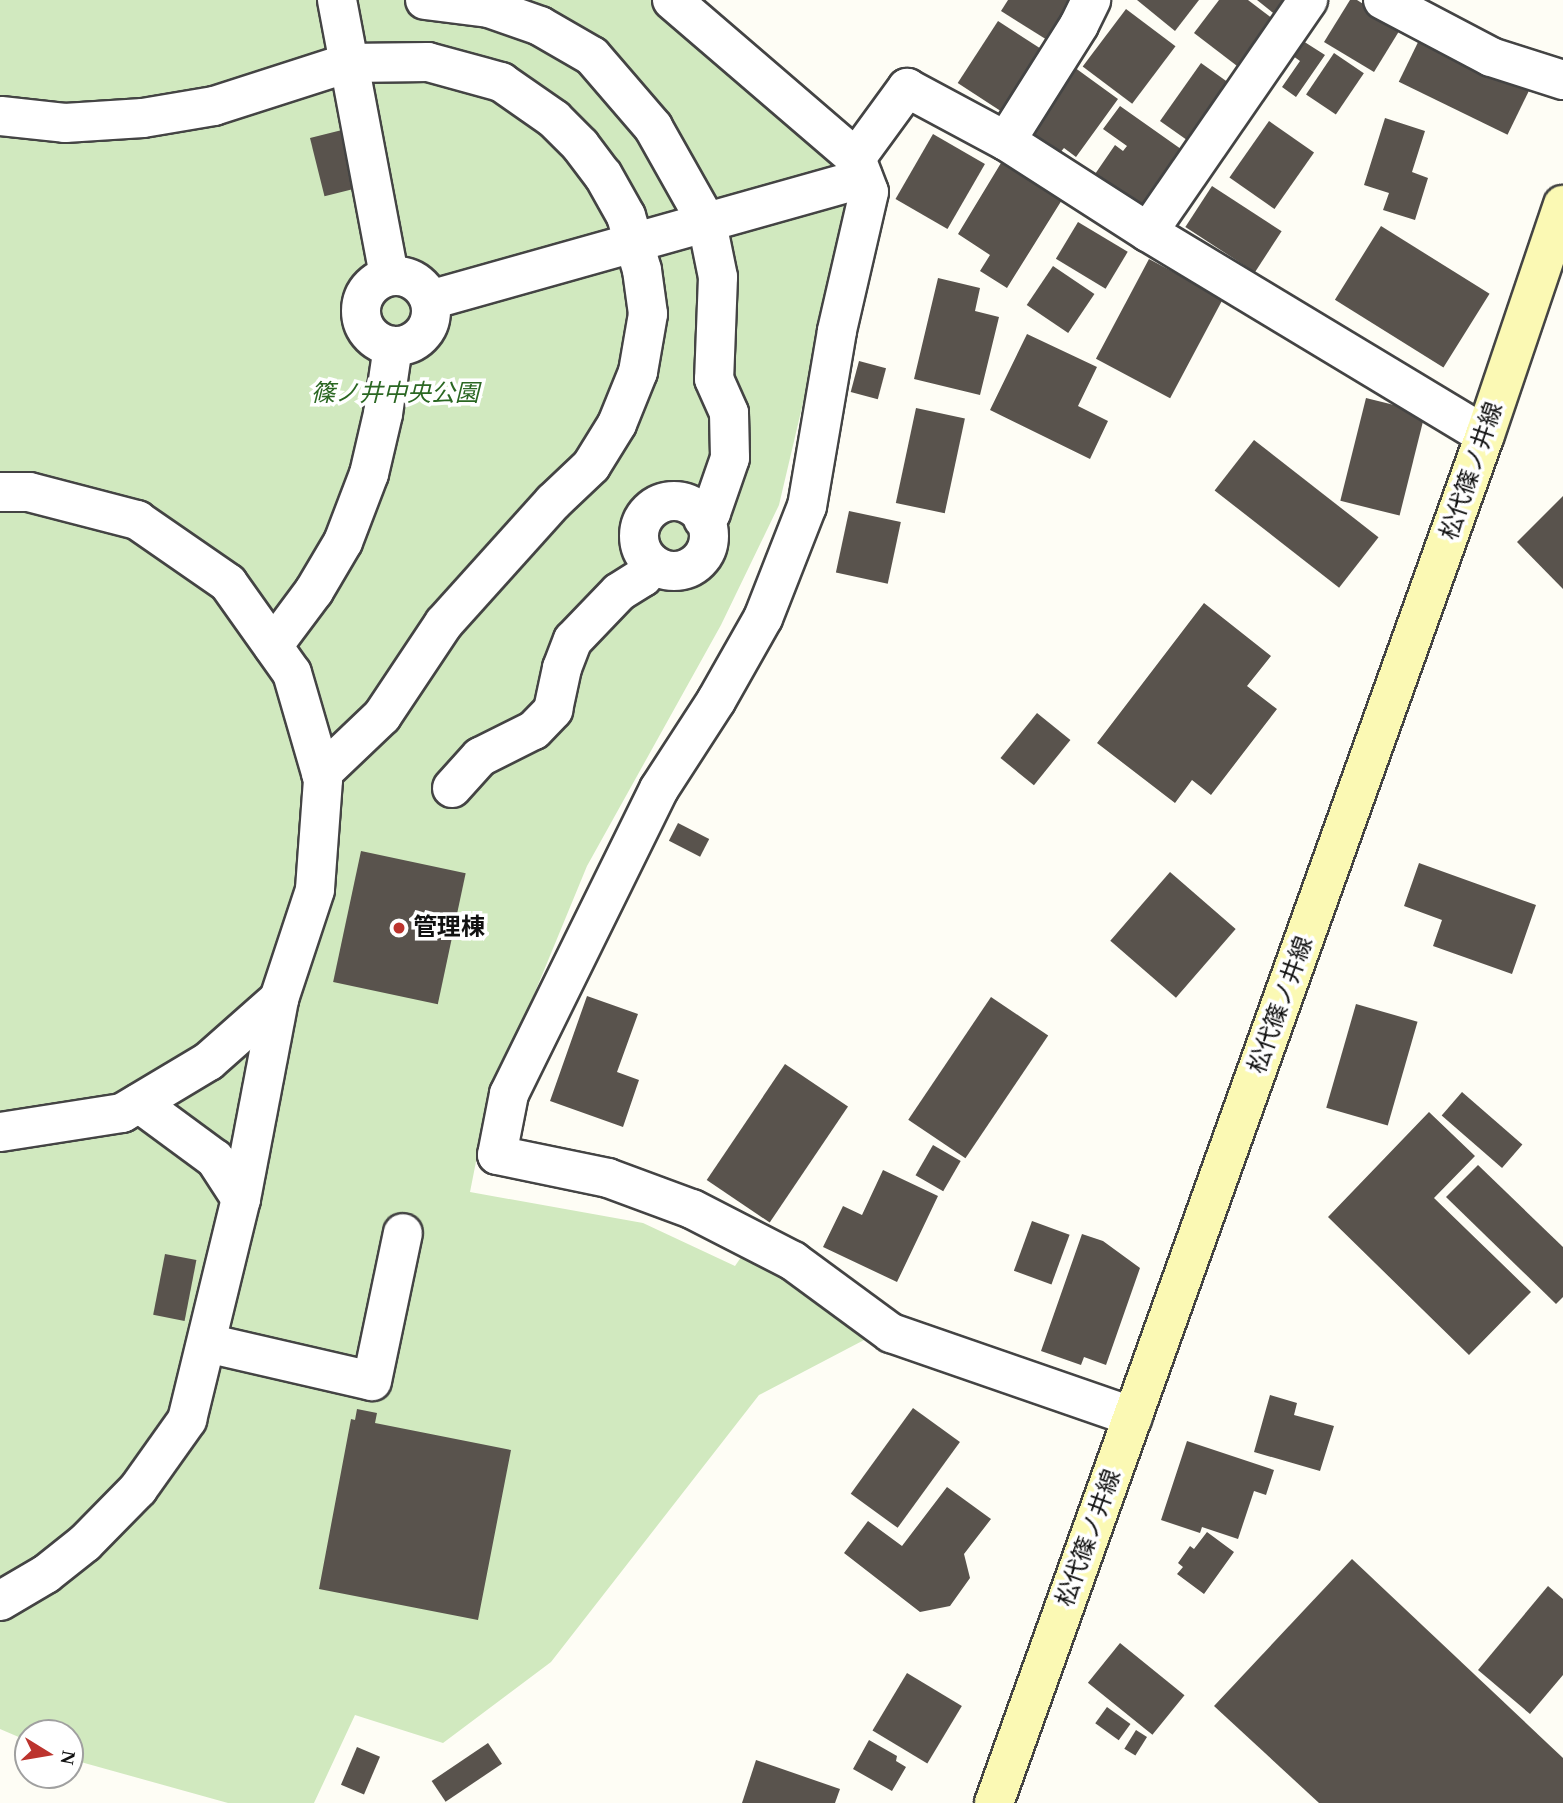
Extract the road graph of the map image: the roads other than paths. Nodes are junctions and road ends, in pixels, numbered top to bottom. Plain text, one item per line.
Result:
1 (337, 0) edge
2 (425, 0) edge
3 (672, 0) edge
4 (1091, 0) edge
5 (1308, 0) edge
6 (1383, 0) edge
7 (348, 63) junction
8 (1563, 80) edge
9 (1, 116) edge
10 (1006, 141) junction
11 (859, 168) junction
12 (1563, 205) edge
13 (707, 223) junction
14 (1149, 232) junction
15 (634, 244) junction
16 (389, 275) junction
17 (430, 300) junction
18 (393, 346) junction
19 (1485, 435) junction
20 (0, 492) edge
21 (703, 519) junction
22 (652, 564) junction
23 (273, 646) junction
24 (321, 774) junction
25 (452, 788) dead end
26 (279, 999) junction
27 (139, 1103) junction
28 (0, 1132) edge
29 (241, 1199) junction
30 (403, 1233) dead end
31 (207, 1343) junction
32 (1133, 1417) junction
33 (0, 1601) edge
34 (994, 1803) edge

1 - 7 street
2 - 13 street
3 - 11 street
4 - 10 street
5 - 14 street
6 - 8 street
7 - 9 street
7 - 15 street
7 - 16 street
10 - 11 street
10 - 14 street
11 - 13 street
11 - 32 street
12 - 19 main road, 松代篠ノ井線
13 - 15 street
13 - 21 street
14 - 19 street
15 - 17 street
15 - 24 street
16 - 17 street
16 - 18 street
17 - 18 street
18 - 23 street
19 - 32 main road, 松代篠ノ井線
20 - 23 street
21 - 22 street
21 - 22 street
22 - 25 street
23 - 24 street
24 - 26 street
26 - 27 street
26 - 29 street
27 - 28 street
27 - 29 street
29 - 31 street
30 - 31 street
31 - 33 street
32 - 34 main road, 松代篠ノ井線

